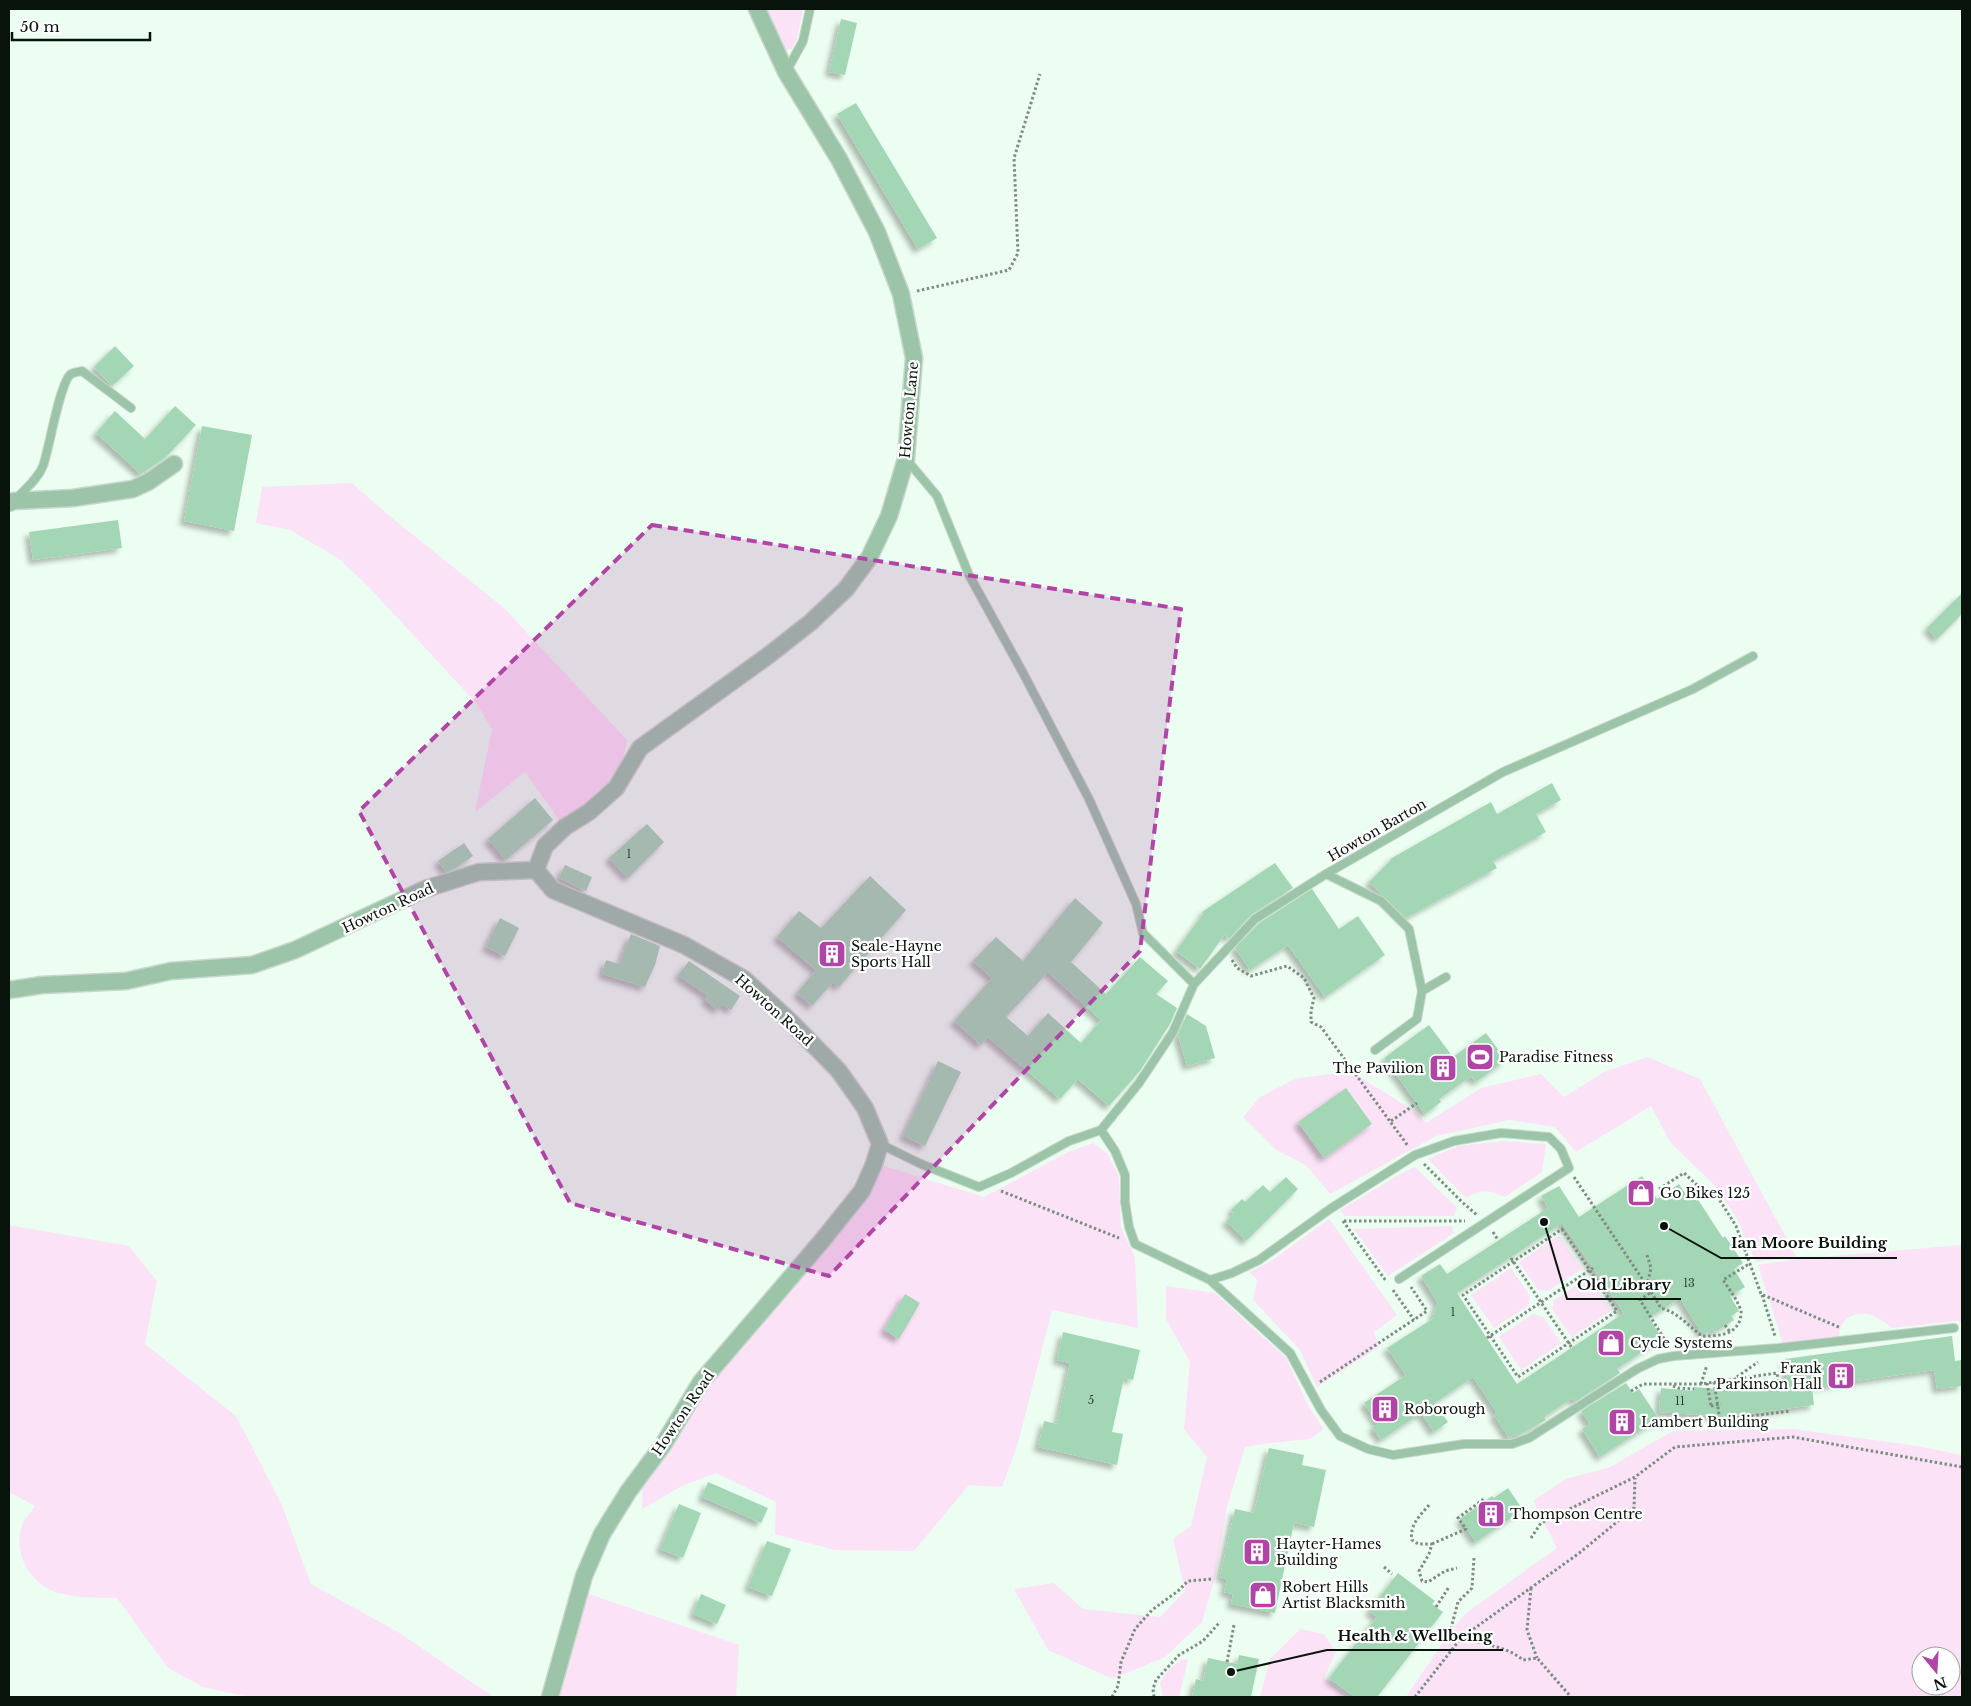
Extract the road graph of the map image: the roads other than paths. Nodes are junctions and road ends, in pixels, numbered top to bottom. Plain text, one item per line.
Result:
1 (757, 9) edge
2 (810, 9) edge
3 (786, 72) junction
4 (131, 408) dead end
5 (906, 458) junction
6 (174, 464) dead end
7 (12, 502) edge
8 (1753, 656) dead end
9 (536, 870) junction
10 (1326, 874) junction
11 (1446, 977) dead end
12 (1194, 984) junction
13 (9, 990) edge
14 (1422, 991) junction
15 (1375, 1050) dead end
16 (1100, 1130) junction
17 (880, 1144) junction
18 (1401, 1277) road end
19 (1210, 1280) junction
20 (1954, 1328) dead end
21 (550, 1697) edge

1 - 3 street, Howton Lane
2 - 3 lane
3 - 5 street, Howton Lane
4 - 7 lane
5 - 9 street, Howton Lane
5 - 12 lane
6 - 7 street
8 - 10 lane, Howton Barton
9 - 13 street, Howton Road
9 - 17 street, Howton Road
10 - 12 lane, Howton Barton
10 - 14 lane
11 - 14 lane
12 - 16 lane, Howton Barton
14 - 15 lane
16 - 17 lane
16 - 19 lane
17 - 21 street, Howton Road
18 - 19 lane
19 - 20 lane

